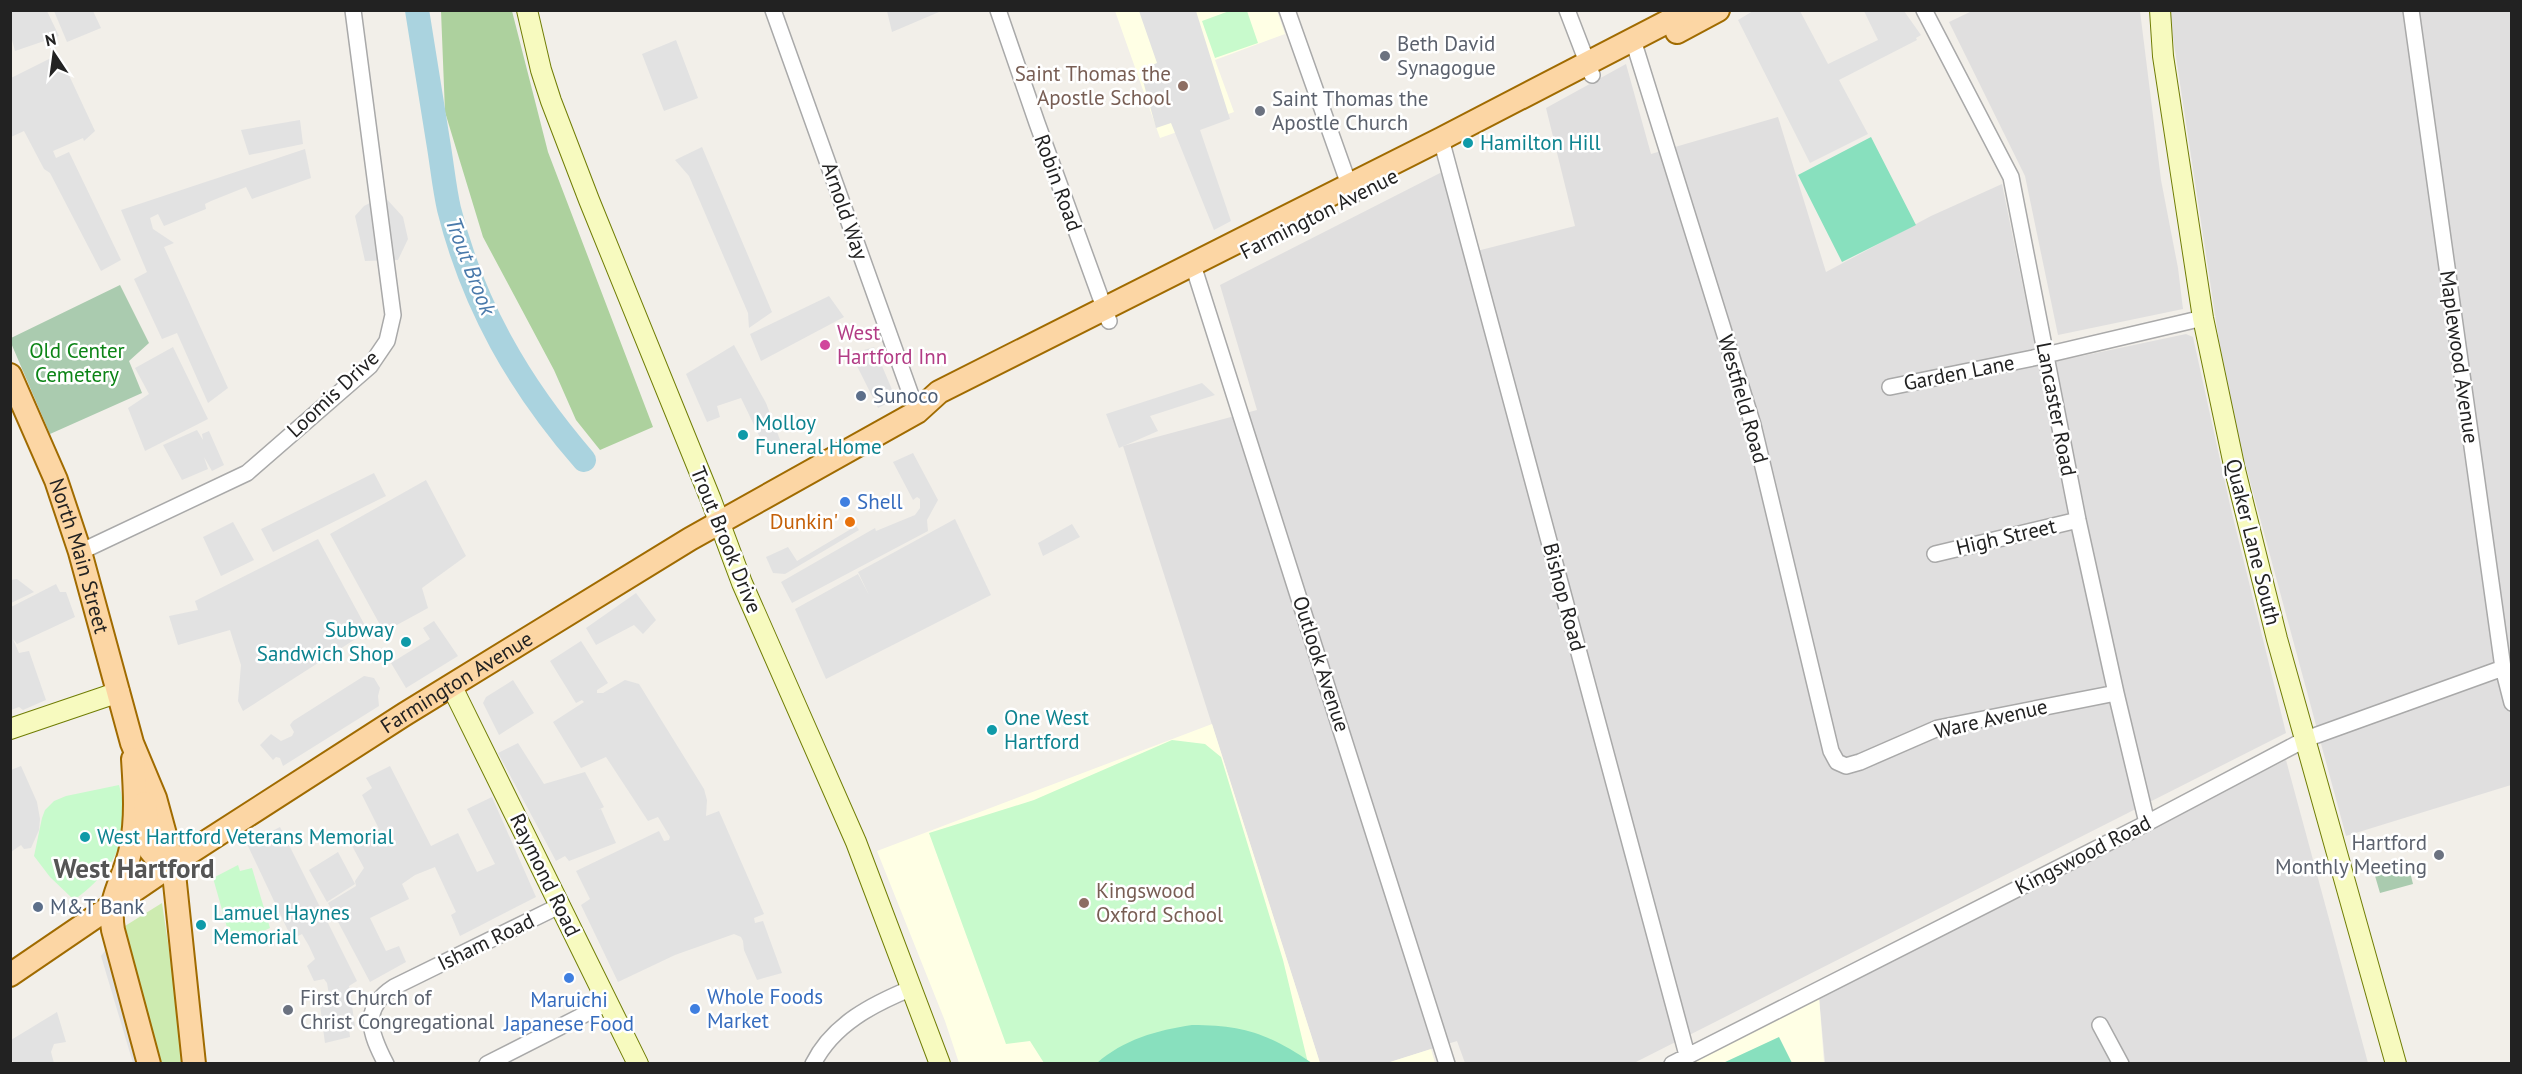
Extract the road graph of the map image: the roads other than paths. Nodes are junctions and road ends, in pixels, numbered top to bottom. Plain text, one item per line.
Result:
1 (353, 10) edge
2 (527, 10) edge
3 (773, 10) edge
4 (998, 10) edge
5 (1287, 10) edge
6 (1567, 10) edge
7 (1690, 10) edge
8 (1718, 10) edge
9 (1924, 10) edge
10 (2160, 10) edge
11 (2411, 10) edge
12 (1635, 46) junction
13 (1589, 69) junction
14 (1442, 145) junction
15 (1351, 190) junction
16 (1195, 270) junction
17 (1107, 315) junction
18 (2203, 318) junction
19 (2046, 355) junction
20 (10, 375) edge
21 (1890, 387) dead end
22 (917, 412) junction
23 (2078, 520) junction
24 (719, 522) junction
25 (80, 552) junction
26 (1935, 554) dead end
27 (2503, 668) junction
28 (452, 687) junction
29 (118, 692) junction
30 (2116, 693) junction
31 (2511, 703) edge
32 (10, 729) edge
33 (2306, 739) junction
34 (132, 743) junction
35 (1836, 762) joint
36 (2147, 823) junction
37 (173, 864) junction
38 (561, 904) junction
39 (111, 907) junction
40 (10, 975) edge
41 (912, 988) junction
42 (607, 1003) junction
43 (2100, 1025) dead end
44 (1687, 1055) junction
45 (149, 1064) edge
46 (194, 1064) edge
47 (386, 1064) edge
48 (487, 1064) edge
49 (638, 1064) edge
50 (813, 1064) edge
51 (940, 1064) edge
52 (1447, 1064) edge
53 (1672, 1064) edge
54 (2121, 1064) edge
55 (2396, 1064) edge

1 - 25 street, Loomis Drive
2 - 24 main road, Trout Brook Drive
3 - 22 street, Arnold Way
4 - 17 street, Robin Road
5 - 15 street
6 - 13 street
7 - 12 main road, Farmington Avenue
8 - 12 main road, Farmington Avenue
9 - 19 street, Lancaster Road
10 - 18 main road, Quaker Lane South
11 - 27 street, Maplewood Avenue
12 - 13 main road, Farmington Avenue
12 - 35 street, Westfield Road
13 - 14 main road, Farmington Avenue
14 - 15 main road, Farmington Avenue
14 - 44 street, Bishop Road
15 - 16 main road, Farmington Avenue
16 - 17 main road, Farmington Avenue
16 - 52 street, Outlook Avenue
17 - 22 main road, Farmington Avenue
18 - 19 street, Garden Lane
18 - 33 main road, Quaker Lane South
19 - 21 street, Garden Lane
19 - 23 street, Lancaster Road
20 - 25 main road, North Main Street
22 - 24 main road, Farmington Avenue
23 - 26 street, High Street
23 - 30 street, Lancaster Road
24 - 28 main road, Farmington Avenue
24 - 41 main road, Trout Brook Drive
25 - 29 main road, North Main Street
27 - 31 street, Maplewood Avenue
27 - 33 street, Kingswood Road
28 - 37 main road, Farmington Avenue
28 - 38 main road, Raymond Road
29 - 32 main road
29 - 34 main road, North Main Street
30 - 35 street, Ware Avenue
30 - 36 street, Lancaster Road
33 - 36 street, Kingswood Road
33 - 55 main road, Quaker Lane South
34 - 37 main road, North Main Street
34 - 39 main road, North Main Street
36 - 44 street, Kingswood Road
37 - 39 main road, Farmington Avenue
37 - 46 main road, North Main Street
38 - 42 main road, Raymond Road
38 - 47 street, Isham Road
39 - 40 main road, Farmington Avenue
39 - 45 main road
41 - 50 street
41 - 51 main road, Trout Brook Drive
42 - 48 street
42 - 49 main road, Raymond Road
43 - 54 street
44 - 53 street, Kingswood Road

